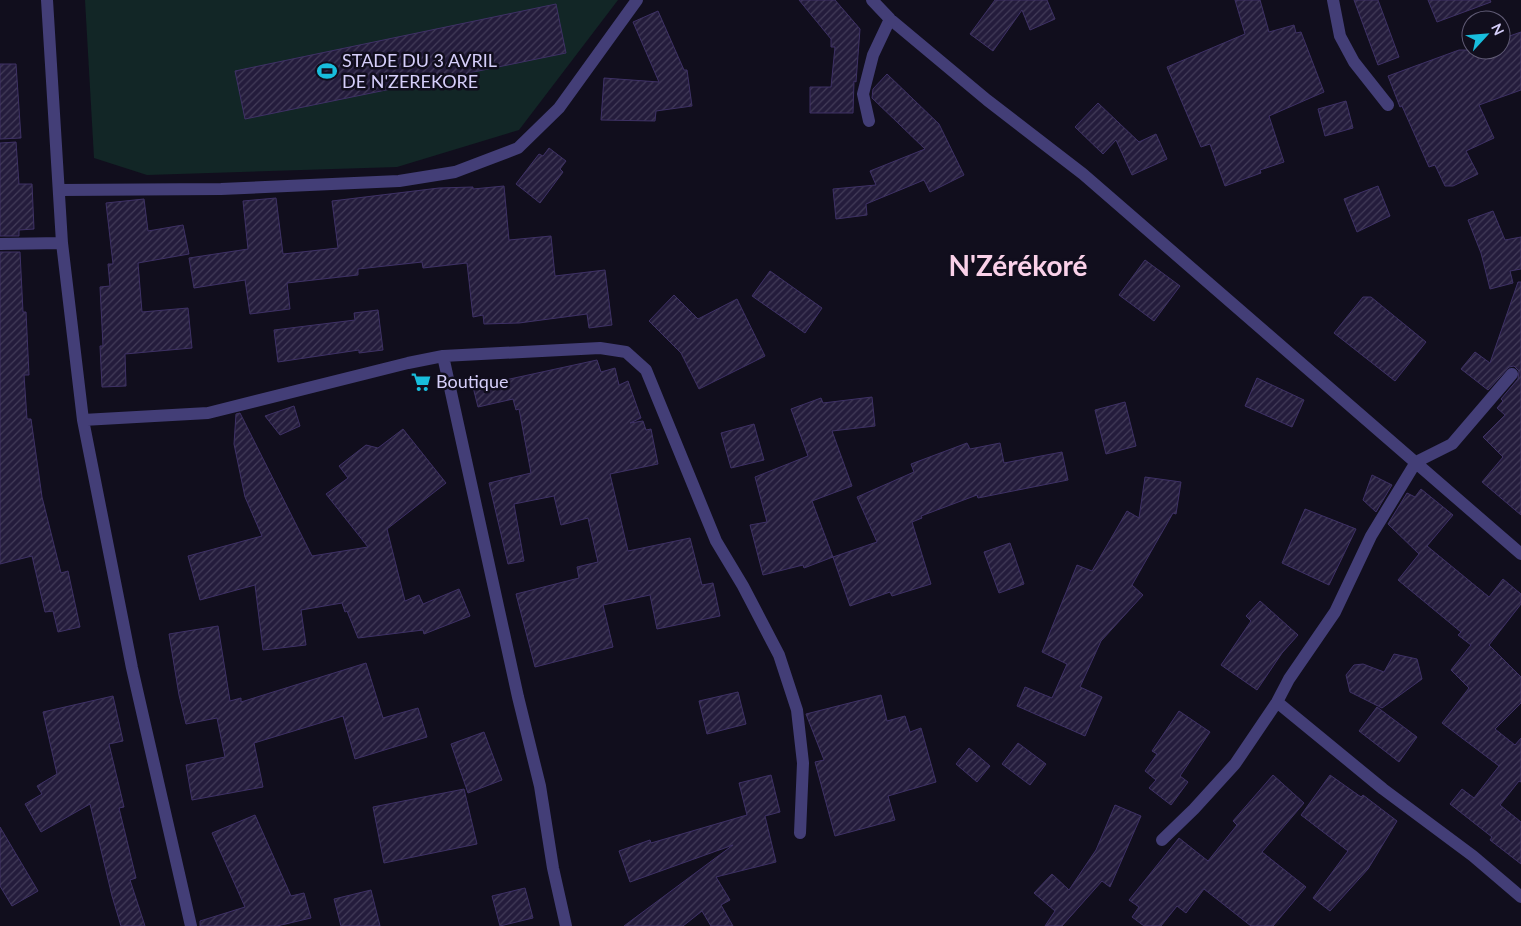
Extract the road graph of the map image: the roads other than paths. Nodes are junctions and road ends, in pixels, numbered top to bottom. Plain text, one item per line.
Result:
1 (47, 0) edge
2 (638, 0) edge
3 (872, 0) edge
4 (1333, 0) edge
5 (890, 19) junction
6 (1388, 105) dead end
7 (869, 121) dead end
8 (60, 190) junction
9 (62, 243) junction
10 (0, 244) edge
11 (443, 356) junction
12 (1512, 374) dead end
13 (83, 420) junction
14 (1416, 462) junction
15 (1521, 554) edge
16 (1277, 702) junction
17 (800, 833) dead end
18 (1162, 840) dead end
19 (1521, 897) edge
20 (191, 926) edge
21 (566, 926) edge

1 - 8 street
2 - 8 street
3 - 5 street
4 - 6 street
5 - 7 street
5 - 14 street
8 - 9 street
9 - 10 street
9 - 13 street
11 - 13 street
11 - 17 street
11 - 21 street
12 - 14 street
13 - 20 street
14 - 15 street
14 - 16 street
16 - 18 street
16 - 19 street

